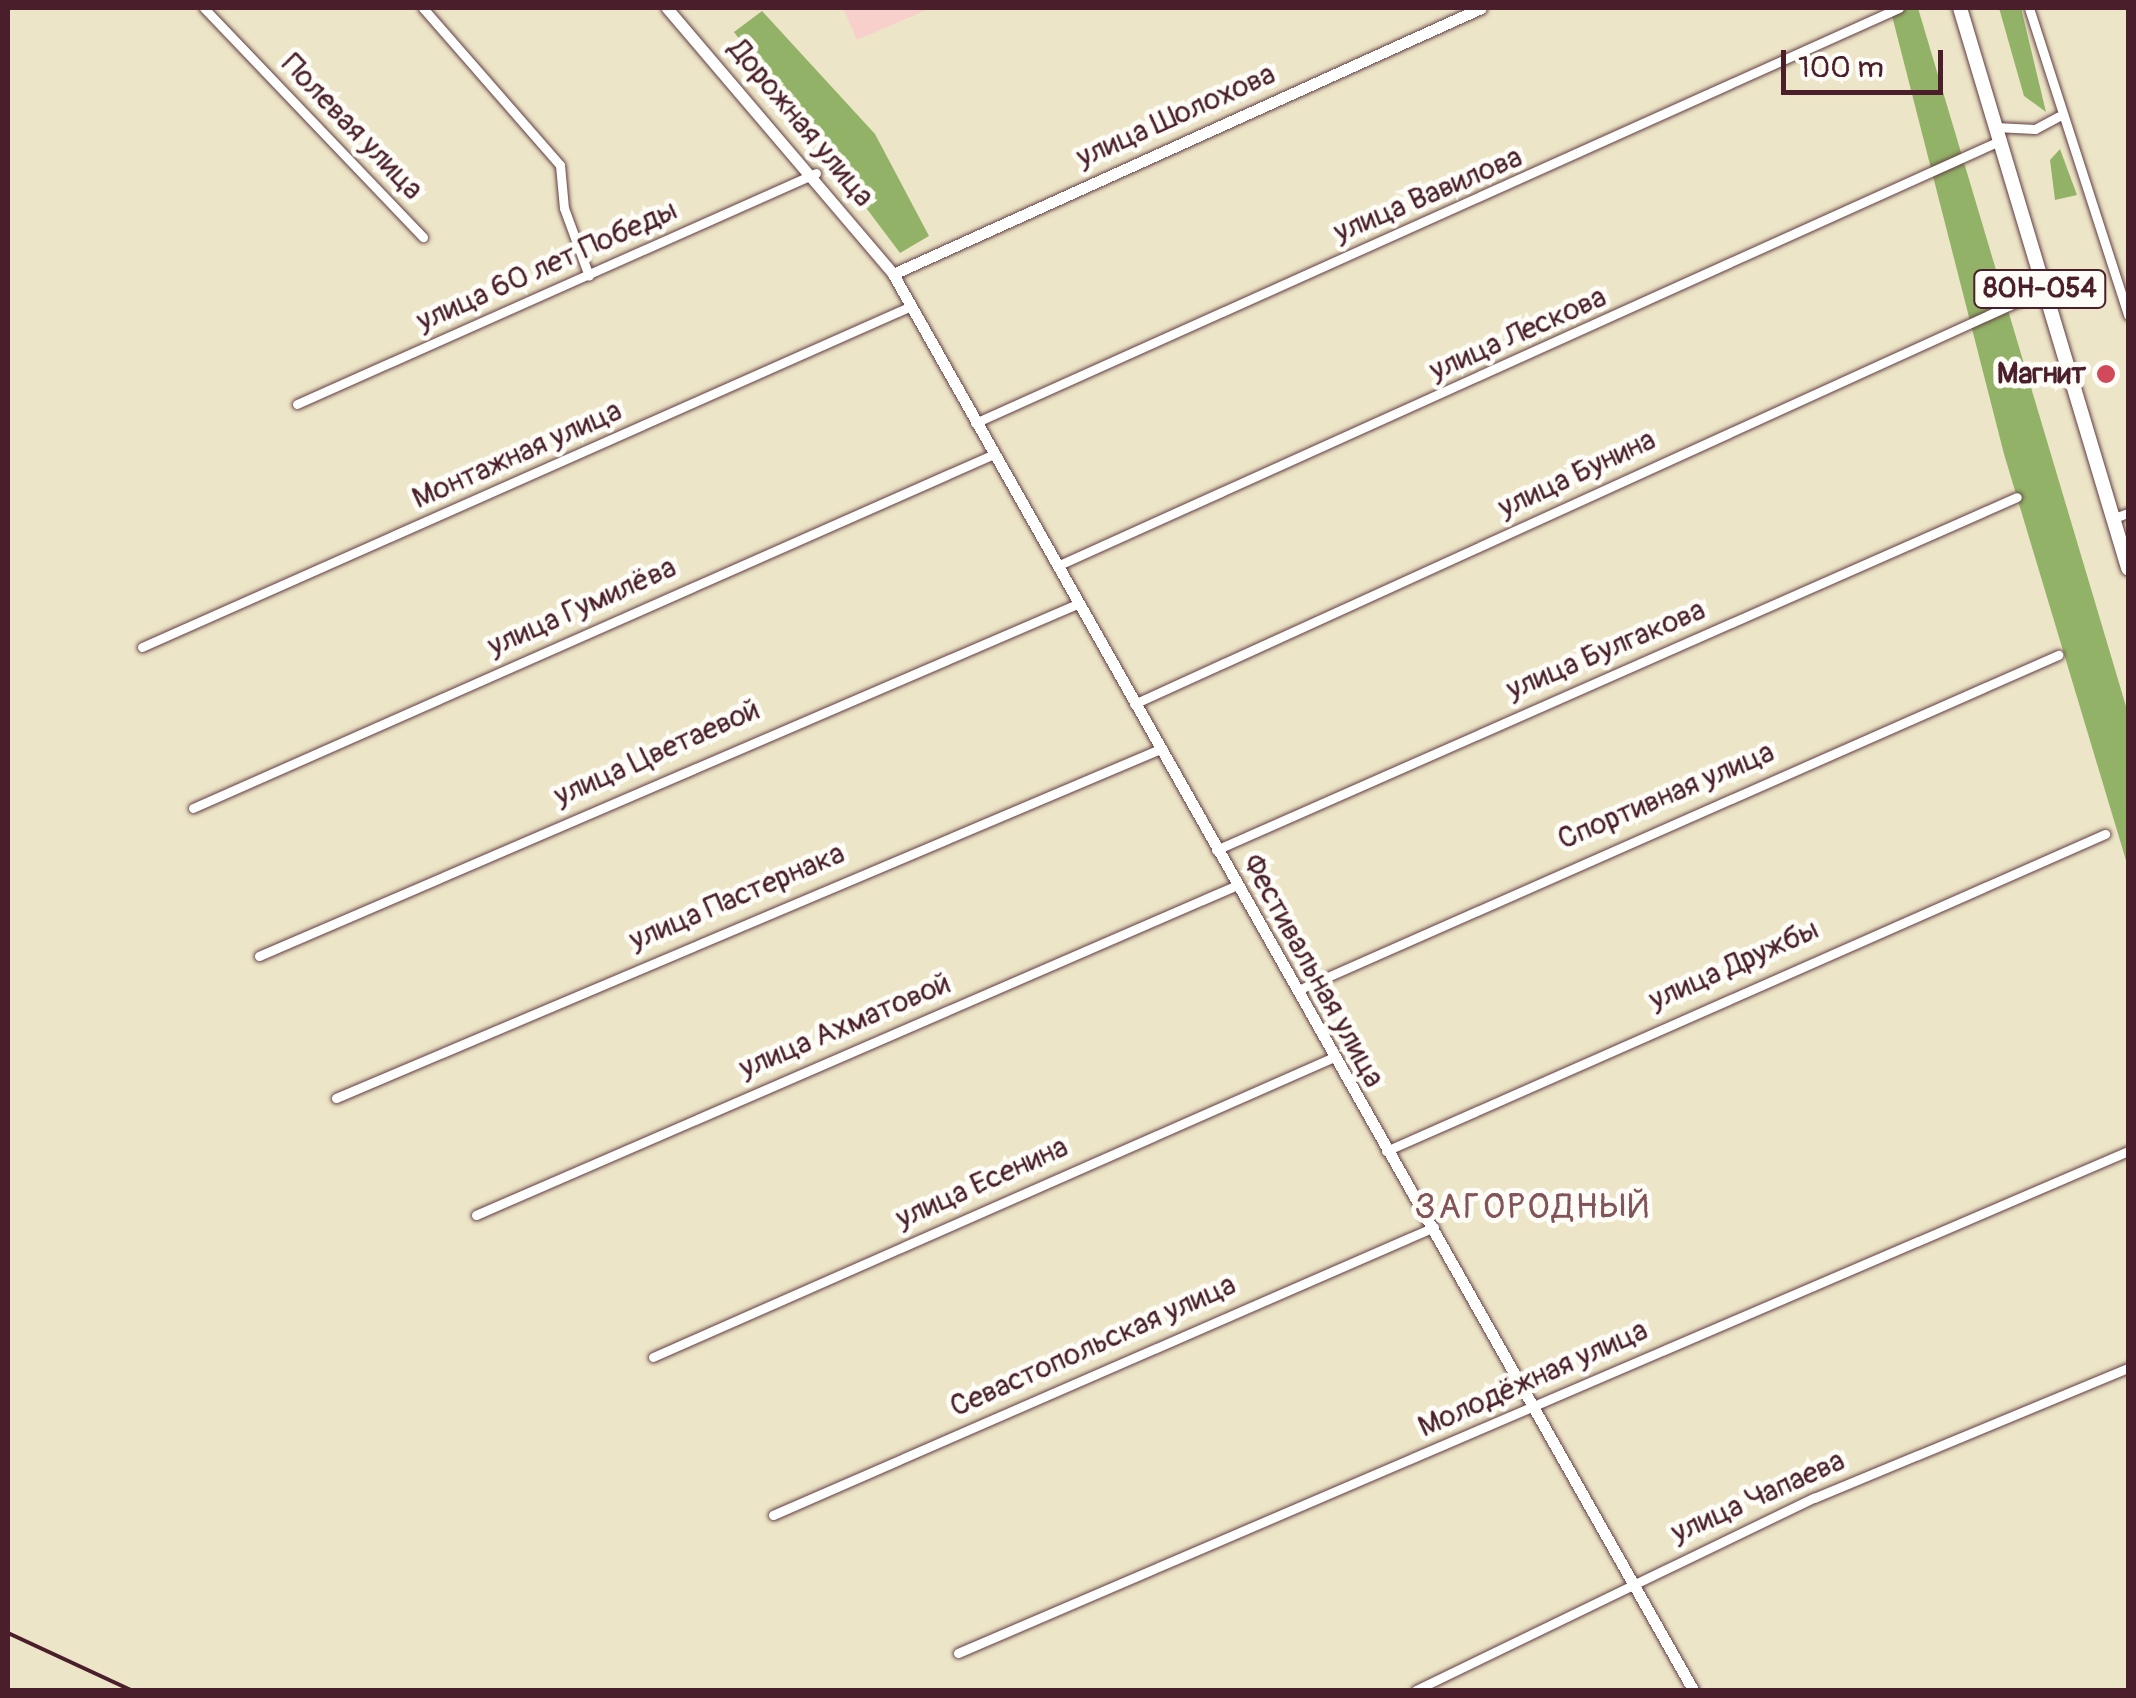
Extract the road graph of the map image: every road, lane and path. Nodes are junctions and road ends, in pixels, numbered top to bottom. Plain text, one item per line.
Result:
1 (204, 8) edge
2 (423, 8) edge
3 (667, 8) edge
4 (1481, 8) edge
5 (1900, 8) edge
6 (1960, 8) edge
7 (2029, 8) edge
8 (2058, 116) junction
9 (1994, 134) junction
10 (816, 173) junction
11 (423, 236) dead end
12 (893, 274) junction
13 (589, 276) junction
14 (2041, 291) junction
15 (911, 306) junction
16 (2128, 315) edge
17 (298, 404) dead end
18 (974, 424) junction
19 (992, 455) junction
20 (2017, 496) dead end
21 (2121, 515) edge
22 (1056, 566) junction
23 (2128, 568) edge
24 (1078, 604) junction
25 (142, 647) dead end
26 (2058, 654) dead end
27 (1134, 704) junction
28 (1160, 749) junction
29 (192, 808) dead end
30 (2106, 834) dead end
31 (1216, 850) junction
32 (1235, 886) junction
33 (259, 956) dead end
34 (1298, 990) junction
35 (1332, 1058) junction
36 (336, 1098) dead end
37 (1386, 1151) junction
38 (2128, 1152) edge
39 (476, 1215) dead end
40 (1434, 1227) junction
41 (652, 1357) dead end
42 (2128, 1368) edge
43 (1534, 1411) junction
44 (773, 1515) dead end
45 (1634, 1580) junction
46 (958, 1653) dead end
47 (1416, 1690) edge
48 (1693, 1690) edge

1 - 11 street, Полевая улица
2 - 13 street
3 - 10 street, Дорожная улица
4 - 12 street, улица Шолохова
5 - 18 street, улица Вавилова
6 - 9 main road, 80Н-054
7 - 8 street
8 - 9 street
8 - 16 street
9 - 14 main road, 80Н-054
9 - 22 street, улица Лескова
10 - 12 street, Дорожная улица
10 - 13 street, улица 60 лет Победы
12 - 15 street, Фестивальная улица
13 - 17 street, улица 60 лет Победы
14 - 21 main road, 80Н-054
14 - 27 street, улица Бунина
15 - 18 street, Фестивальная улица
15 - 25 street, Монтажная улица
18 - 19 street, Фестивальная улица
19 - 22 street, Фестивальная улица
19 - 29 street, улица Гумилёва
20 - 31 street, улица Булгакова
21 - 23 main road, 80Н-054
22 - 24 street, Фестивальная улица
24 - 27 street, Фестивальная улица
24 - 33 street, улица Цветаевой
26 - 34 street, Спортивная улица
27 - 28 street, Фестивальная улица
28 - 31 street, Фестивальная улица
28 - 36 street, улица Пастернака
30 - 37 street, улица Дружбы
31 - 32 street, Фестивальная улица
32 - 34 street, Фестивальная улица
32 - 39 street, улица Ахматовой
34 - 35 street, Фестивальная улица
35 - 37 street, Фестивальная улица
35 - 41 street, улица Есенина
37 - 40 street, Фестивальная улица
38 - 43 street, Молодёжная улица
40 - 43 street, Фестивальная улица
40 - 44 street, Севастопольская улица
42 - 45 street, улица Чапаева
43 - 45 street, Фестивальная улица
43 - 46 street, Молодёжная улица
45 - 47 street, улица Чапаева
45 - 48 street, Фестивальная улица

